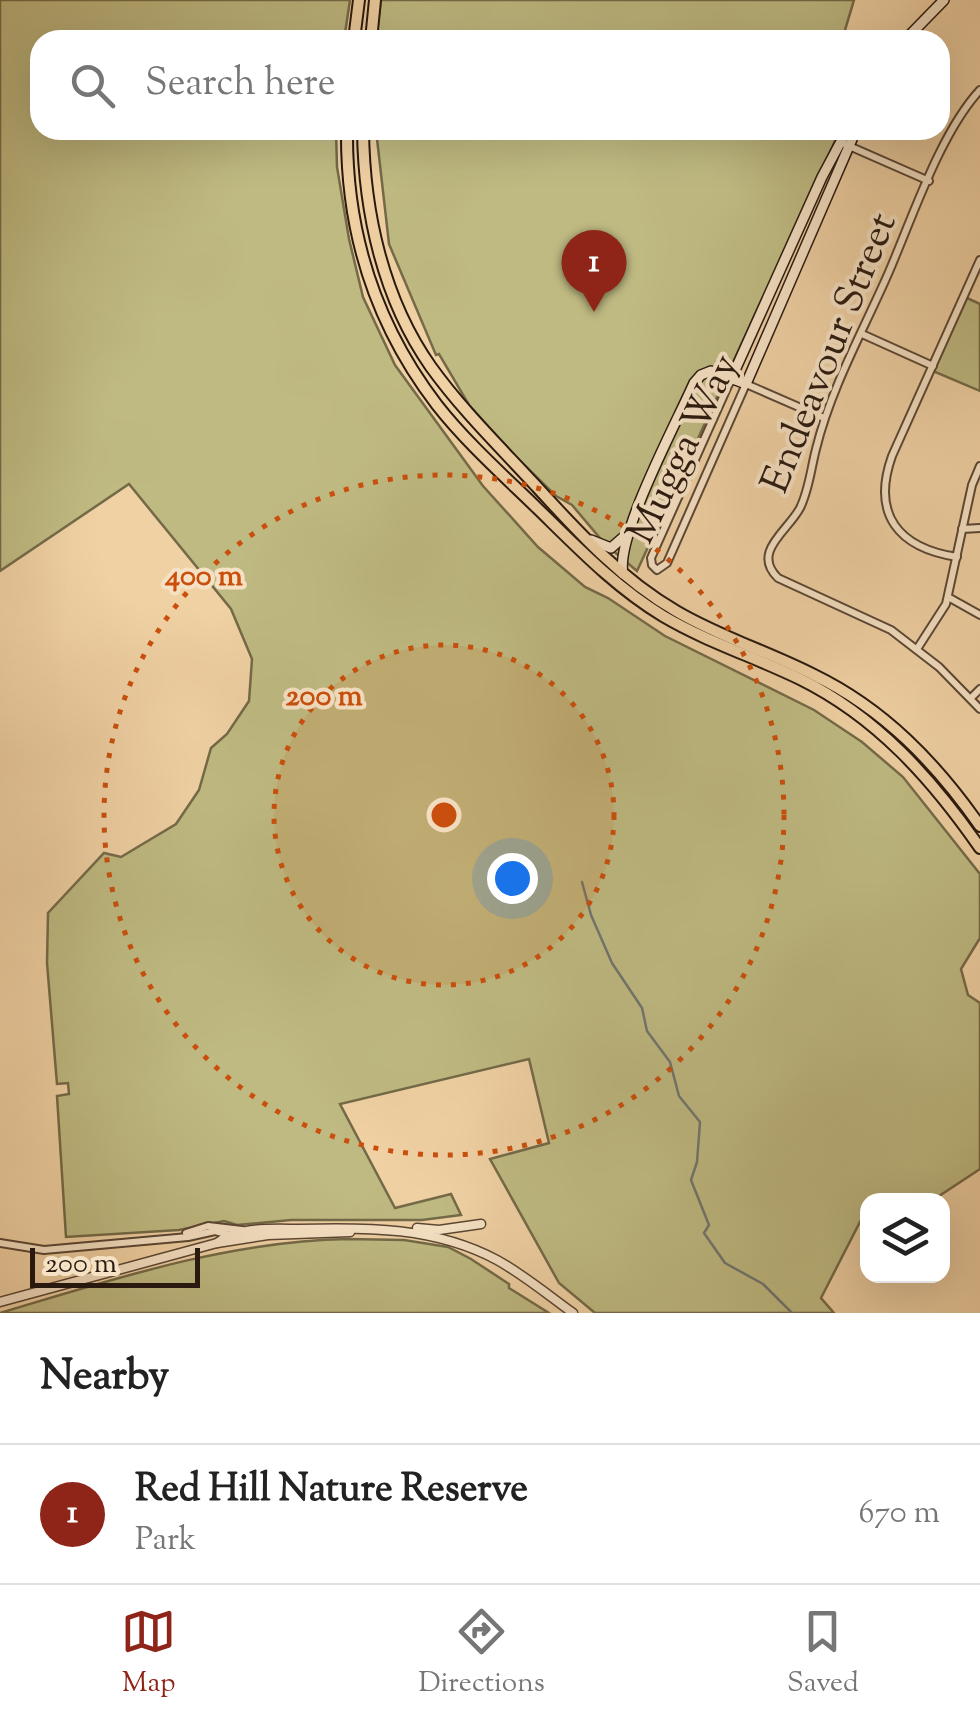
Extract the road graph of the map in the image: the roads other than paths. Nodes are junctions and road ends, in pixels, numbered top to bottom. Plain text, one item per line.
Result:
1 (359, 0) edge
2 (375, 0) edge
3 (944, 0) edge
4 (355, 30) edge
5 (372, 30) edge
6 (914, 30) edge
7 (980, 90) edge
8 (950, 137) edge
9 (347, 140) edge
10 (363, 140) edge
11 (846, 140) edge
12 (848, 140) edge
13 (948, 140) edge
14 (845, 144) junction
15 (929, 181) junction
16 (980, 260) edge
17 (862, 334) junction
18 (933, 366) junction
19 (732, 377) junction
20 (746, 384) junction
21 (824, 418) junction
22 (980, 466) edge
23 (980, 528) edge
24 (962, 529) junction
25 (579, 532) junction
26 (628, 532) junction
27 (956, 557) junction
28 (623, 575) junction
29 (948, 597) junction
30 (980, 615) edge
31 (917, 649) junction
32 (980, 689) edge
33 (970, 698) junction
34 (980, 709) edge
35 (980, 826) edge
36 (980, 848) edge
37 (481, 1224) dead end
38 (354, 1230) junction
39 (392, 1230) junction
40 (251, 1231) junction
41 (181, 1236) junction
42 (236, 1237) junction
43 (0, 1243) edge
44 (0, 1302) edge
45 (573, 1313) edge

1 - 4 main road
2 - 5 main road
3 - 6 main road
7 - 8 street, Endeavour Street
9 - 36 main road
10 - 25 main road
11 - 14 main road, Mugga Way
12 - 14 main road, Mugga Way
13 - 15 street, Endeavour Street
14 - 15 street
14 - 19 main road, Mugga Way
14 - 20 main road, Mugga Way
15 - 17 street, Endeavour Street
16 - 18 street
17 - 18 street
17 - 21 street, Endeavour Street
18 - 27 street
19 - 20 main road
19 - 20 street, Mugga Way
19 - 26 main road
20 - 21 street
21 - 31 street, Endeavour Street
22 - 24 street
23 - 24 street
24 - 27 street
25 - 26 main road
25 - 28 main road
26 - 28 main road
27 - 29 street
28 - 35 main road
29 - 30 street
29 - 31 street
31 - 33 street, Endeavour Street
32 - 33 street
33 - 34 street, Endeavour Street
37 - 39 street
38 - 39 street
38 - 40 street
38 - 42 street
39 - 45 street
40 - 41 street
40 - 42 street
41 - 42 street
41 - 43 street
42 - 44 street

